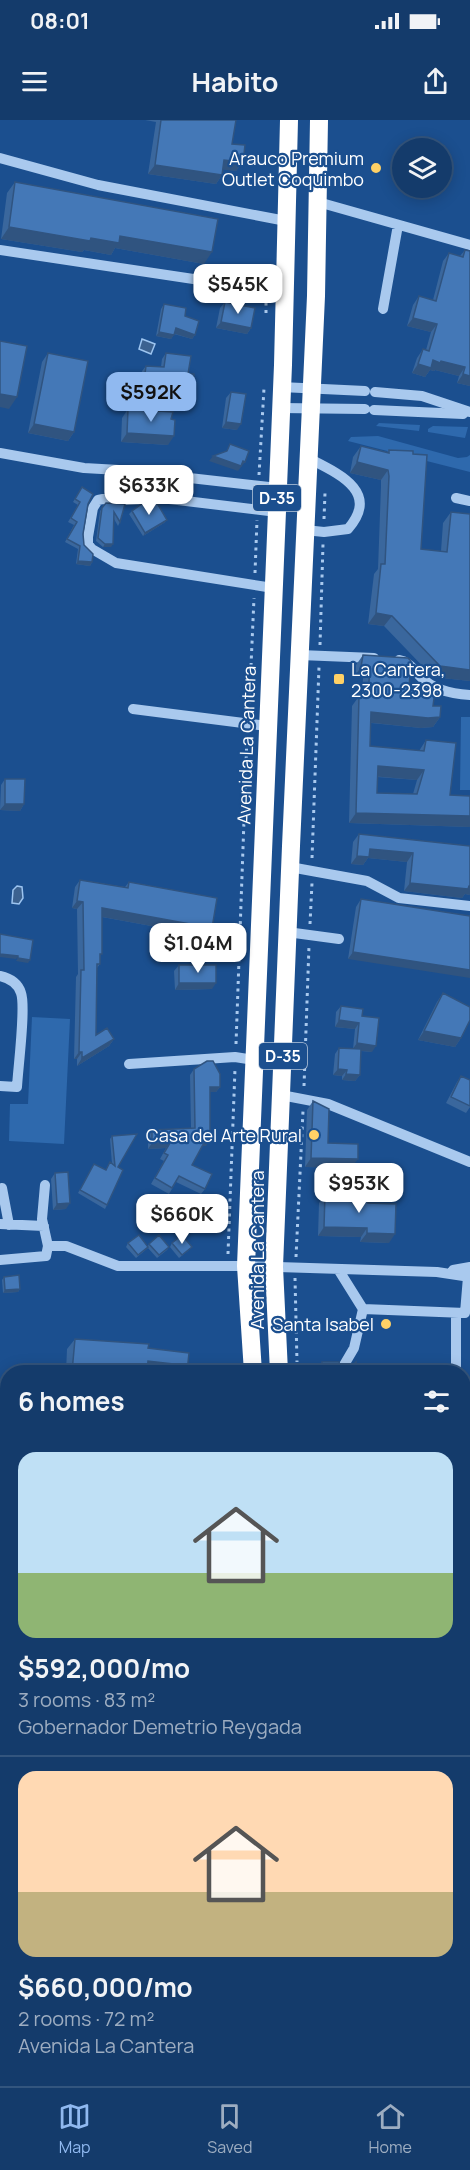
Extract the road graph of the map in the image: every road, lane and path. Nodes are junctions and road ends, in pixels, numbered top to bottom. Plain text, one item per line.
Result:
1 (289, 120) edge
2 (319, 120) edge
3 (0, 158) edge
4 (318, 202) junction
5 (286, 221) junction
6 (398, 225) junction
7 (470, 245) edge
8 (0, 250) edge
9 (275, 284) junction
10 (383, 309) dead end
11 (266, 316) dead end
12 (273, 384) junction
13 (312, 389) junction
14 (280, 408) junction
15 (311, 409) junction
16 (470, 413) edge
17 (0, 453) edge
18 (308, 458) junction
19 (326, 467) junction
20 (258, 486) junction
21 (278, 488) junction
22 (456, 498) dead end
23 (470, 501) edge
24 (257, 509) junction
25 (277, 512) junction
26 (305, 530) junction
27 (324, 532) junction
28 (255, 586) junction
29 (273, 588) junction
30 (300, 655) junction
31 (320, 656) junction
32 (470, 695) edge
33 (133, 709) dead end
34 (248, 723) junction
35 (267, 726) junction
36 (290, 867) junction
37 (312, 871) junction
38 (470, 906) edge
39 (287, 932) junction
40 (310, 935) junction
41 (339, 939) dead end
42 (0, 976) edge
43 (235, 1057) junction
44 (254, 1060) junction
45 (129, 1064) dead end
46 (0, 1086) edge
47 (282, 1095) junction
48 (304, 1099) junction
49 (470, 1162) edge
50 (45, 1185) dead end
51 (2, 1188) dead end
52 (4, 1225) edge
53 (44, 1226) junction
54 (48, 1246) junction
55 (0, 1260) edge
56 (237, 1266) junction
57 (274, 1267) junction
58 (295, 1267) junction
59 (338, 1269) junction
60 (469, 1274) edge
61 (363, 1309) junction
62 (464, 1313) edge
63 (252, 1365) edge
64 (279, 1365) edge
65 (297, 1365) edge
66 (344, 1365) edge
67 (457, 1365) edge

1 - 5 highway, Avenida La Cantera / D-35
2 - 4 highway, Avenida La Cantera / D-35
3 - 5 street
4 - 6 street
4 - 13 highway, Avenida La Cantera / D-35
5 - 9 highway, Avenida La Cantera / D-35
6 - 7 street
6 - 10 street
8 - 9 street
9 - 11 path
9 - 12 highway, Avenida La Cantera / D-35
12 - 13 street
12 - 14 highway, Avenida La Cantera / D-35
12 - 20 path
13 - 15 highway, Avenida La Cantera / D-35
13 - 16 street
14 - 15 street
14 - 21 highway, Avenida La Cantera / D-35
15 - 16 street
15 - 18 highway, Avenida La Cantera / D-35
17 - 20 street
18 - 19 street
18 - 26 highway, Avenida La Cantera / D-35
19 - 27 path
19 - 27 street
20 - 21 street
21 - 25 highway, Avenida La Cantera / D-35
22 - 23 street
24 - 25 street
24 - 28 path
24 - 28 street
25 - 29 highway, Avenida La Cantera / D-35
26 - 27 street
26 - 30 highway, Avenida La Cantera / D-35
27 - 31 path
28 - 29 street
28 - 34 path
29 - 35 highway, Avenida La Cantera / D-35
30 - 31 street
30 - 36 highway, Avenida La Cantera / D-35
31 - 32 street
31 - 37 path
33 - 34 street
34 - 35 street
34 - 43 path
35 - 44 highway, Avenida La Cantera / D-35
36 - 37 street
36 - 39 highway, Avenida La Cantera / D-35
37 - 38 street
37 - 40 path
39 - 40 street
39 - 47 highway, Avenida La Cantera / D-35
40 - 41 street
40 - 48 path
42 - 46 street
43 - 44 street
43 - 45 street
43 - 56 path
44 - 56 highway, Avenida La Cantera / D-35
47 - 48 street
47 - 57 highway, Avenida La Cantera / D-35
48 - 49 street
48 - 58 path
50 - 53 street
51 - 52 street
52 - 53 street
53 - 54 street
54 - 55 street
54 - 56 street
56 - 57 street
56 - 63 highway, Avenida La Cantera / D-35
57 - 58 street
57 - 64 highway, Avenida La Cantera / D-35
58 - 59 street
58 - 65 path
59 - 60 street
59 - 61 street
60 - 62 street
61 - 62 street
61 - 66 street
62 - 67 street

